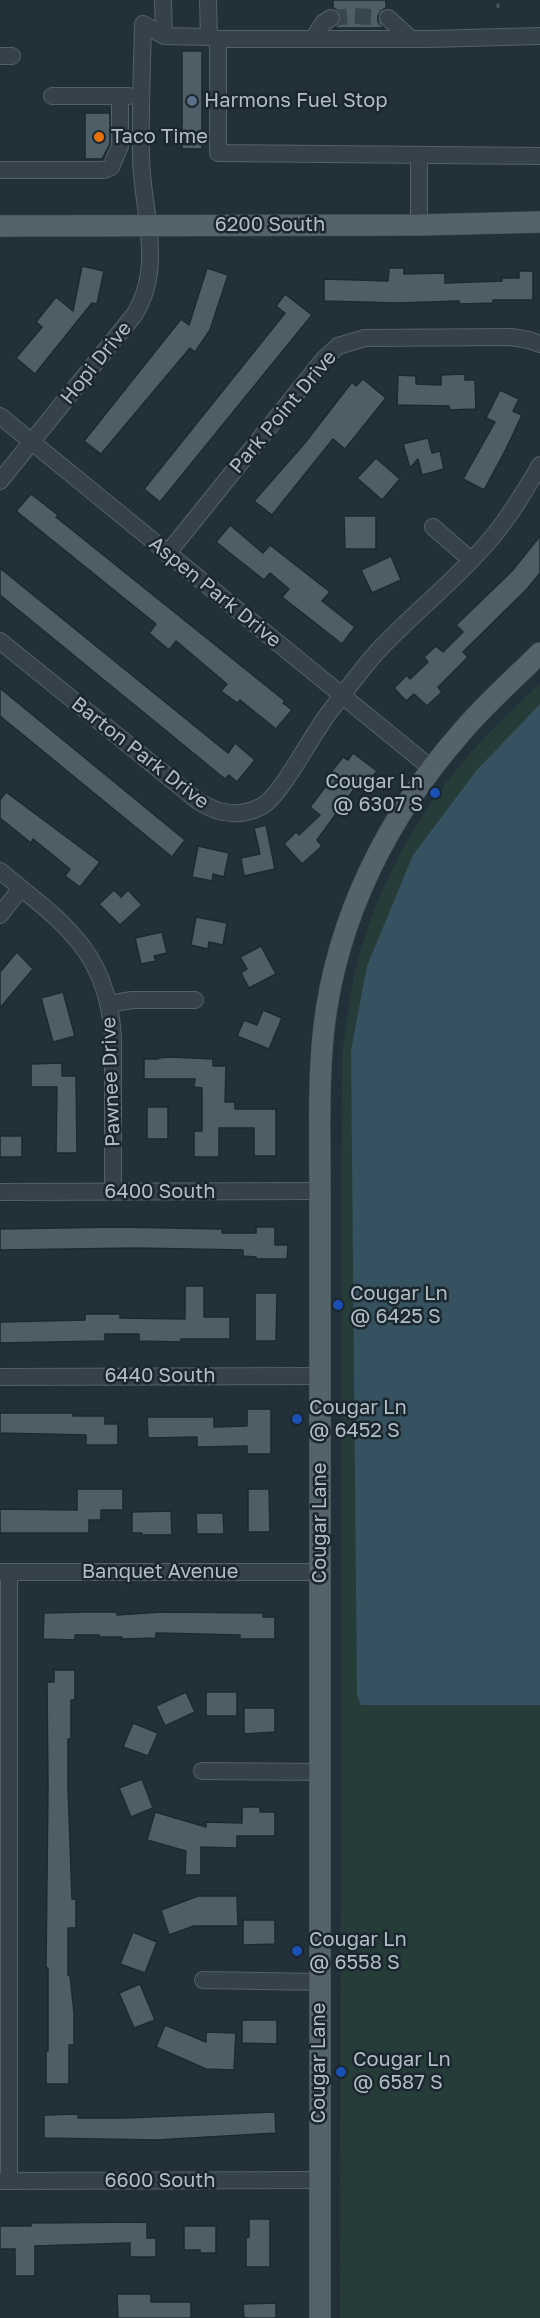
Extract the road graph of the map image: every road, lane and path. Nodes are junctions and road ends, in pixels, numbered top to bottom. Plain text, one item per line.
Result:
1 (163, 0) edge
2 (208, 0) edge
3 (498, 0) edge
4 (498, 8) dead end
5 (331, 18) dead end
6 (388, 18) tunnel mouth
7 (164, 36) junction
8 (540, 36) edge
9 (213, 38) junction
10 (313, 39) junction
11 (411, 39) junction
12 (52, 96) dead end
13 (120, 96) junction
14 (142, 96) junction
15 (419, 155) junction
16 (540, 156) edge
17 (0, 170) edge
18 (540, 222) edge
19 (419, 225) junction
20 (0, 226) edge
21 (150, 226) junction
22 (540, 344) edge
23 (0, 416) edge
24 (32, 442) junction
25 (540, 465) edge
26 (0, 481) edge
27 (433, 527) dead end
28 (167, 554) junction
29 (471, 560) junction
30 (0, 641) edge
31 (540, 653) edge
32 (342, 696) junction
33 (431, 768) junction
34 (0, 871) edge
35 (21, 888) junction
36 (0, 915) edge
37 (195, 1000) dead end
38 (108, 1004) junction
39 (320, 1191) junction
40 (0, 1192) edge
41 (113, 1192) junction
42 (320, 1376) junction
43 (0, 1377) edge
44 (5, 1572) edge
45 (320, 1572) junction
46 (202, 1771) dead end
47 (320, 1772) junction
48 (203, 1980) dead end
49 (319, 1982) junction
50 (319, 2180) junction
51 (4, 2181) edge
52 (320, 2318) edge

1 - 7 street
2 - 9 street
3 - 4 path
5 - 10 street
6 - 11 street
7 - 9 street
7 - 14 street, Hopi Drive
8 - 11 street
9 - 10 street
9 - 15 street
10 - 11 street
12 - 13 street
13 - 14 street
13 - 17 street
14 - 21 street, Hopi Drive
15 - 16 street
15 - 19 street
18 - 19 main road, 6200 South
19 - 21 main road, 6200 South
20 - 21 main road, 6200 South
21 - 24 street, Hopi Drive
22 - 28 street, Park Point Drive
23 - 24 street, Aspen Park Drive
24 - 26 street, Hopi Drive
24 - 28 street, Aspen Park Drive
25 - 29 street, Barton Park Drive
27 - 29 street
28 - 32 street, Aspen Park Drive
29 - 32 street, Barton Park Drive
30 - 32 street, Barton Park Drive
31 - 33 main road, Cougar Lane
32 - 33 street, Aspen Park Drive
33 - 39 main road, Cougar Lane
34 - 35 street, Pawnee Drive
35 - 36 street
35 - 38 street, Pawnee Drive
37 - 38 street
38 - 41 street, Pawnee Drive
39 - 41 street, 6400 South
39 - 42 main road, Cougar Lane
40 - 41 street, 6400 South
42 - 43 street, 6440 South
42 - 45 main road, Cougar Lane
44 - 45 street, Banquet Avenue
44 - 51 street
45 - 47 main road, Cougar Lane
46 - 47 street
47 - 49 main road, Cougar Lane
48 - 49 street
49 - 50 main road, Cougar Lane
50 - 51 street, 6600 South
50 - 52 main road, Cougar Lane

